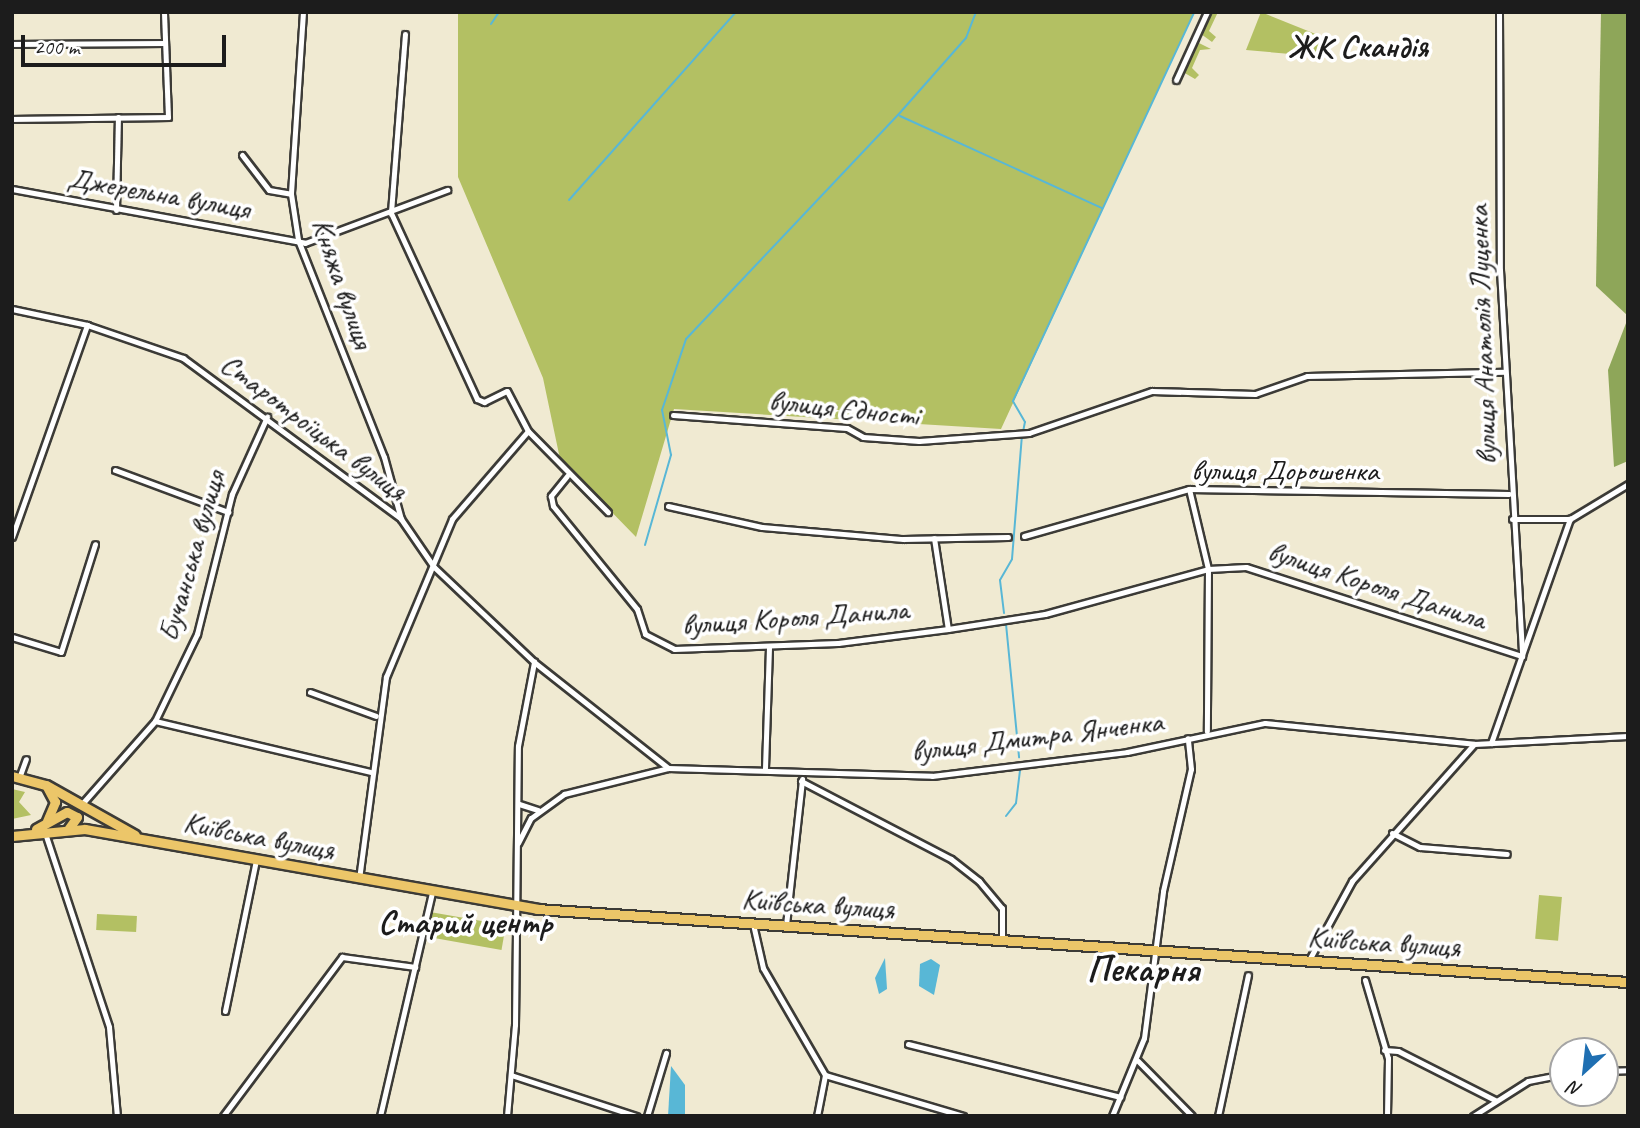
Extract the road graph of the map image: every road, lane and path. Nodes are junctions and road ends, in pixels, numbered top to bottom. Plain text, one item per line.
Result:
1 (164, 12) edge
2 (303, 12) edge
3 (1207, 12) edge
4 (1499, 12) edge
5 (405, 34) dead end
6 (164, 43) junction
7 (12, 44) edge
8 (1176, 80) dead end
9 (118, 117) junction
10 (12, 119) edge
11 (242, 155) dead end
12 (12, 190) edge
13 (447, 190) dead end
14 (291, 194) junction
15 (116, 210) junction
16 (391, 213) junction
17 (298, 240) junction
18 (12, 309) edge
19 (87, 325) junction
20 (1505, 372) junction
21 (673, 415) dead end
22 (267, 417) junction
23 (528, 431) junction
24 (116, 470) dead end
25 (566, 476) junction
26 (1628, 484) edge
27 (1189, 489) junction
28 (1509, 494) junction
29 (668, 506) dead end
30 (228, 512) junction
31 (608, 512) dead end
32 (401, 519) junction
33 (1512, 519) junction
34 (1570, 519) junction
35 (1024, 536) dead end
36 (12, 537) edge
37 (1008, 537) dead end
38 (934, 538) junction
39 (95, 544) dead end
40 (434, 568) junction
41 (1208, 569) junction
42 (948, 629) junction
43 (12, 637) edge
44 (769, 647) junction
45 (1522, 656) junction
46 (534, 662) junction
47 (310, 692) dead end
48 (376, 716) junction
49 (155, 721) junction
50 (1206, 731) junction
51 (1628, 736) edge
52 (1188, 738) junction
53 (1491, 743) junction
54 (1474, 744) junction
55 (26, 759) dead end
56 (668, 768) junction
57 (765, 768) junction
58 (370, 772) junction
59 (802, 772) junction
60 (15, 777) edge
61 (801, 781) junction
62 (46, 785) junction
63 (517, 802) junction
64 (81, 805) junction
65 (542, 809) junction
66 (46, 825) junction
67 (65, 828) junction
68 (1392, 833) junction
69 (12, 835) edge
70 (143, 839) junction
71 (518, 843) junction
72 (1507, 854) dead end
73 (257, 860) junction
74 (359, 879) junction
75 (432, 892) junction
76 (513, 906) junction
77 (753, 924) junction
78 (786, 926) junction
79 (1002, 940) junction
80 (1154, 949) junction
81 (1308, 962) junction
82 (415, 967) junction
83 (1248, 975) dead end
84 (1365, 980) dead end
85 (1628, 982) edge
86 (225, 1011) dead end
87 (908, 1044) dead end
88 (1384, 1050) junction
89 (666, 1053) dead end
90 (1138, 1061) junction
91 (511, 1075) junction
92 (825, 1075) junction
93 (1549, 1077) edge
94 (1121, 1097) junction
95 (1494, 1100) junction
96 (1477, 1115) edge
97 (117, 1116) edge
98 (223, 1116) edge
99 (380, 1116) edge
100 (507, 1116) edge
101 (636, 1116) edge
102 (647, 1116) edge
103 (817, 1116) edge
104 (963, 1116) edge
105 (1112, 1116) edge
106 (1192, 1116) edge
107 (1219, 1116) edge
108 (1387, 1116) edge

1 - 6 street
2 - 14 street, Княжа вулиця
3 - 8 street
4 - 20 street, вулиця Анатолія Луценка
5 - 16 street
6 - 7 street
6 - 9 street
9 - 10 street
9 - 15 street
11 - 14 street
12 - 15 street, Джерельна вулиця
13 - 16 street
14 - 17 street, Княжа вулиця
15 - 17 street, Джерельна вулиця
16 - 17 street
16 - 23 street
17 - 32 street, Княжа вулиця
18 - 19 street, Старотроїцька вулиця
19 - 22 street, Старотроїцька вулиця
19 - 36 street
20 - 21 street, вулиця Єдності
20 - 28 street, вулиця Анатолія Луценка
22 - 30 street, Бучанська вулиця
22 - 32 street, Старотроїцька вулиця
23 - 25 street
23 - 40 street
24 - 30 street
25 - 31 street
25 - 44 street, вулиця Короля Данила
26 - 34 street
27 - 28 street, вулиця Дорошенка
27 - 35 street, вулиця Дорошенка
27 - 41 street
28 - 33 street, вулиця Анатолія Луценка
29 - 38 street
30 - 49 street, Бучанська вулиця
32 - 40 street, Старотроїцька вулиця
33 - 34 street
33 - 45 street, вулиця Анатолія Луценка
34 - 45 street, вулиця Анатолія Луценка
37 - 38 street
38 - 42 street
39 - 43 street
40 - 46 street, Старотроїцька вулиця
40 - 48 street
41 - 42 street, вулиця Короля Данила
41 - 45 street, вулиця Короля Данила
41 - 50 street
42 - 44 street, вулиця Короля Данила
44 - 57 street
45 - 53 street, вулиця Анатолія Луценка
46 - 56 street, Старотроїцька вулиця
46 - 63 street
47 - 48 street
48 - 58 street
49 - 58 street
49 - 64 street, Бучанська вулиця
50 - 52 street, вулиця Дмитра Янченка
50 - 54 street, вулиця Дмитра Янченка
51 - 53 street, вулиця Дмитра Янченка
52 - 59 street, вулиця Дмитра Янченка
52 - 80 street
53 - 54 street, вулиця Дмитра Янченка
54 - 68 street
55 - 60 street
56 - 57 street, вулиця Дмитра Янченка
56 - 65 street, вулиця Дмитра Янченка
57 - 59 street, вулиця Дмитра Янченка
58 - 74 street
59 - 61 street
60 - 62 main road
61 - 78 street
61 - 79 street
62 - 64 main road
62 - 66 main road
63 - 65 street
63 - 71 street
64 - 70 main road
65 - 71 street, вулиця Дмитра Янченка
66 - 67 main road, Київська вулиця
66 - 67 main road
66 - 69 main road
66 - 97 street
67 - 70 main road, Київська вулиця
68 - 72 street
68 - 81 street
70 - 73 main road, Київська вулиця
71 - 76 street
73 - 74 main road, Київська вулиця
73 - 86 street
74 - 75 main road, Київська вулиця
75 - 76 main road, Київська вулиця
75 - 82 street
76 - 77 main road, Київська вулиця
76 - 91 street
77 - 78 main road, Київська вулиця
77 - 92 street
78 - 79 main road, Київська вулиця
79 - 80 main road, Київська вулиця
80 - 81 main road, Київська вулиця
80 - 90 street
81 - 85 main road, Київська вулиця
82 - 98 street
82 - 99 street
83 - 107 street
84 - 88 street
87 - 94 street
88 - 95 street
88 - 108 street
89 - 102 street
90 - 94 street
90 - 106 street
91 - 100 street
91 - 101 street
92 - 103 street
92 - 104 street
93 - 95 street
94 - 105 street
95 - 96 street

